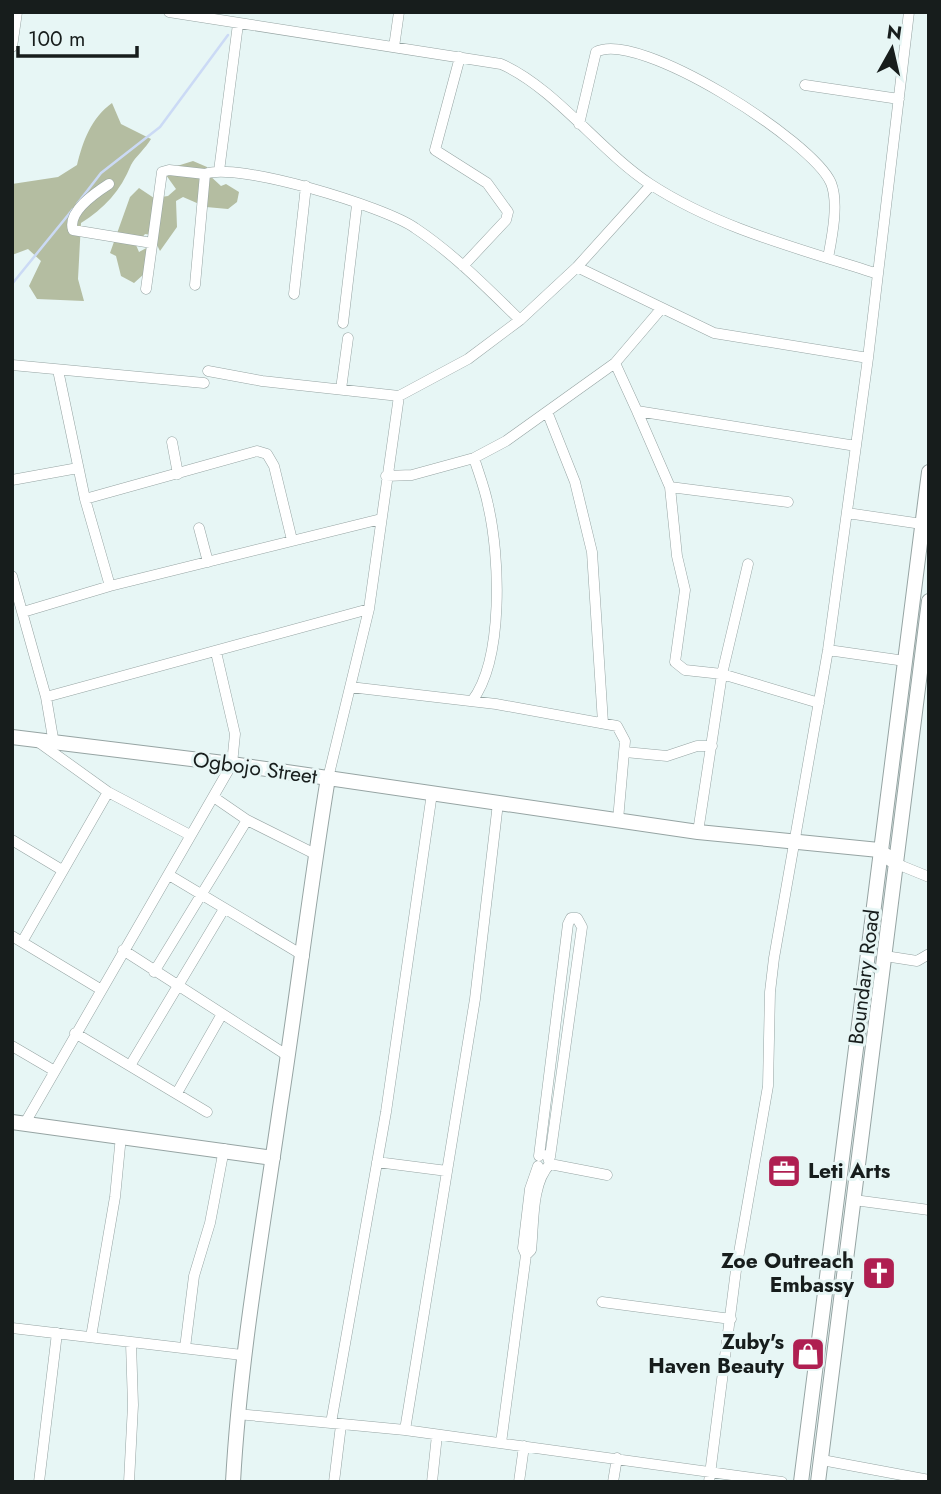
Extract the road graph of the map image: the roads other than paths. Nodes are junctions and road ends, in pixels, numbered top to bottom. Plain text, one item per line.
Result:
1 (17, 12) edge
2 (169, 12) edge
3 (399, 12) edge
4 (909, 12) edge
5 (238, 24) junction
6 (12, 47) edge
7 (394, 47) junction
8 (460, 57) junction
9 (805, 85) dead end
10 (899, 99) junction
11 (579, 124) junction
12 (219, 171) junction
13 (205, 174) junction
14 (109, 184) dead end
15 (651, 185) junction
16 (306, 187) junction
17 (357, 205) junction
18 (152, 243) junction
19 (828, 258) junction
20 (463, 266) junction
21 (577, 267) junction
22 (878, 274) junction
23 (195, 285) dead end
24 (146, 289) dead end
25 (294, 294) dead end
26 (661, 309) junction
27 (520, 320) junction
28 (343, 323) dead end
29 (348, 338) dead end
30 (868, 358) junction
31 (615, 363) junction
32 (12, 365) edge
33 (58, 370) junction
34 (208, 371) dead end
35 (204, 383) dead end
36 (341, 389) junction
37 (398, 396) junction
38 (637, 411) junction
39 (548, 414) junction
40 (172, 442) dead end
41 (856, 446) junction
42 (474, 458) junction
43 (78, 468) junction
44 (929, 472) edge
45 (178, 474) junction
46 (386, 476) junction
47 (12, 480) edge
48 (670, 487) junction
49 (85, 499) junction
50 (788, 502) dead end
51 (847, 513) junction
52 (381, 519) junction
53 (922, 524) junction
54 (199, 528) dead end
55 (292, 540) junction
56 (924, 544) edge
57 (208, 562) junction
58 (748, 564) dead end
59 (12, 576) edge
60 (110, 586) junction
61 (929, 601) edge
62 (369, 609) junction
63 (23, 612) junction
64 (828, 650) junction
65 (216, 652) junction
66 (905, 661) junction
67 (722, 674) junction
68 (350, 687) junction
69 (483, 687) junction
70 (46, 697) junction
71 (472, 701) junction
72 (496, 704) junction
73 (819, 704) junction
74 (603, 723) junction
75 (12, 737) edge
76 (36, 741) junction
77 (54, 744) junction
78 (712, 746) junction
79 (625, 752) junction
80 (232, 764) junction
81 (328, 778) junction
82 (108, 792) junction
83 (432, 793) junction
84 (215, 798) junction
85 (498, 803) junction
86 (247, 820) junction
87 (618, 820) junction
88 (698, 832) junction
89 (190, 835) junction
90 (12, 840) edge
91 (794, 841) junction
92 (879, 850) junction
93 (315, 854) junction
94 (897, 864) junction
95 (62, 870) junction
96 (169, 875) junction
97 (929, 877) edge
98 (202, 896) junction
99 (224, 909) junction
100 (12, 936) edge
101 (22, 942) junction
102 (123, 950) junction
103 (929, 954) edge
104 (304, 956) junction
105 (885, 956) junction
106 (154, 972) junction
107 (177, 986) junction
108 (100, 989) junction
109 (222, 1014) junction
110 (75, 1032) junction
111 (12, 1046) edge
112 (288, 1056) junction
113 (131, 1064) junction
114 (53, 1070) junction
115 (177, 1093) junction
116 (207, 1112) dead end
117 (19, 1122) edge
118 (121, 1136) junction
119 (224, 1149) junction
120 (273, 1158) junction
121 (377, 1162) junction
122 (544, 1162) junction
123 (447, 1171) junction
124 (607, 1175) dead end
125 (854, 1200) junction
126 (929, 1210) edge
127 (602, 1302) dead end
128 (731, 1319) junction
129 (12, 1328) edge
130 (57, 1333) junction
131 (91, 1337) junction
132 (131, 1343) junction
133 (185, 1348) junction
134 (242, 1355) junction
135 (237, 1414) junction
136 (336, 1424) junction
137 (405, 1430) junction
138 (438, 1435) junction
139 (501, 1443) junction
140 (524, 1446) junction
141 (617, 1458) junction
142 (822, 1460) junction
143 (711, 1470) junction
144 (929, 1480) edge
145 (39, 1482) edge
146 (129, 1482) edge
147 (233, 1482) edge
148 (334, 1482) edge
149 (432, 1482) edge
150 (519, 1482) edge
151 (613, 1482) edge
152 (709, 1482) edge
153 (782, 1482) edge
154 (801, 1482) edge
155 (818, 1482) edge

1 - 6 street
2 - 5 street
3 - 7 street
4 - 10 street
5 - 7 street
5 - 12 street
7 - 8 street
8 - 11 street
8 - 20 street
9 - 10 street
10 - 22 street
11 - 15 street
11 - 19 street
12 - 13 street
12 - 16 street
13 - 18 street
13 - 23 street
14 - 18 street
15 - 19 street
15 - 21 street
16 - 17 street
16 - 25 street
17 - 20 street
17 - 28 street
18 - 24 street
19 - 22 street
20 - 27 street
21 - 26 street
21 - 27 street
22 - 30 street
26 - 30 street
26 - 31 street
27 - 37 street
29 - 36 street
30 - 41 street
31 - 38 street
31 - 39 street
32 - 33 street
33 - 35 street
33 - 43 street
34 - 36 street
36 - 37 street
37 - 46 street
38 - 41 street
38 - 48 street
39 - 42 street
39 - 74 street
40 - 45 street
41 - 51 street
42 - 46 street
42 - 69 street
43 - 47 street
43 - 49 street
44 - 53 main road, Boundary Road
45 - 49 street
45 - 55 street
46 - 52 street
48 - 50 street
48 - 67 street
49 - 60 street
51 - 53 street
51 - 64 street
52 - 55 street
52 - 62 street
53 - 56 main road, Boundary Road
54 - 57 street
55 - 57 street
56 - 66 main road, Boundary Road
57 - 60 street
58 - 67 street
59 - 63 street
60 - 63 street
61 - 94 main road, Boundary Road
62 - 65 street
62 - 68 street
63 - 70 street
64 - 66 street
64 - 73 street
65 - 70 street
65 - 80 street
66 - 92 main road, Boundary Road
67 - 73 street
67 - 78 street
68 - 71 street
68 - 81 street
69 - 71 street
69 - 72 street
70 - 77 street
71 - 72 street
72 - 74 street
73 - 91 street
74 - 79 street
75 - 76 main road, Ogbojo Street
76 - 77 main road, Ogbojo Street
76 - 82 street
77 - 80 main road, Ogbojo Street
78 - 79 street
78 - 88 street
79 - 87 street
80 - 81 main road, Ogbojo Street
80 - 84 street
81 - 83 main road, Ogbojo Street
81 - 93 main road
82 - 89 street
82 - 95 street
83 - 85 main road, Ogbojo Street
83 - 121 street
84 - 86 street
84 - 89 street
85 - 87 main road, Ogbojo Street
85 - 123 street
86 - 93 street
86 - 98 street
87 - 88 main road, Ogbojo Street
88 - 91 main road, Ogbojo Street
89 - 96 street
90 - 95 street
91 - 92 main road, Ogbojo Street
91 - 128 street
92 - 94 main road
92 - 154 main road, Boundary Road
93 - 104 main road
94 - 97 street
94 - 105 main road, Boundary Road
95 - 101 street
96 - 98 street
96 - 102 street
98 - 99 street
98 - 106 street
99 - 104 street
99 - 107 street
100 - 101 street
101 - 108 street
102 - 106 street
102 - 108 street
103 - 105 street
104 - 112 main road
105 - 125 main road, Boundary Road
106 - 107 street
107 - 109 street
107 - 113 street
108 - 110 street
109 - 112 street
109 - 115 street
110 - 113 street
110 - 114 street
111 - 114 street
112 - 120 main road
113 - 115 street
114 - 117 street
115 - 116 street
117 - 118 main road
118 - 119 main road
118 - 131 street
119 - 120 main road
119 - 133 street
120 - 134 main road
121 - 123 street
121 - 136 street
122 - 122 street
122 - 124 street
122 - 139 street
123 - 137 street
125 - 126 street
125 - 142 main road, Boundary Road
127 - 128 street
128 - 143 street
129 - 130 street
130 - 131 street
130 - 145 street
131 - 132 street
132 - 133 street
132 - 146 street
133 - 134 street
134 - 135 main road
135 - 136 street
135 - 147 main road
136 - 137 street
136 - 148 street
137 - 138 street
138 - 139 street
138 - 149 street
139 - 140 street
140 - 141 street
140 - 150 street
141 - 143 street
141 - 151 street
142 - 144 street
142 - 155 main road, Boundary Road
143 - 152 street
143 - 153 street

